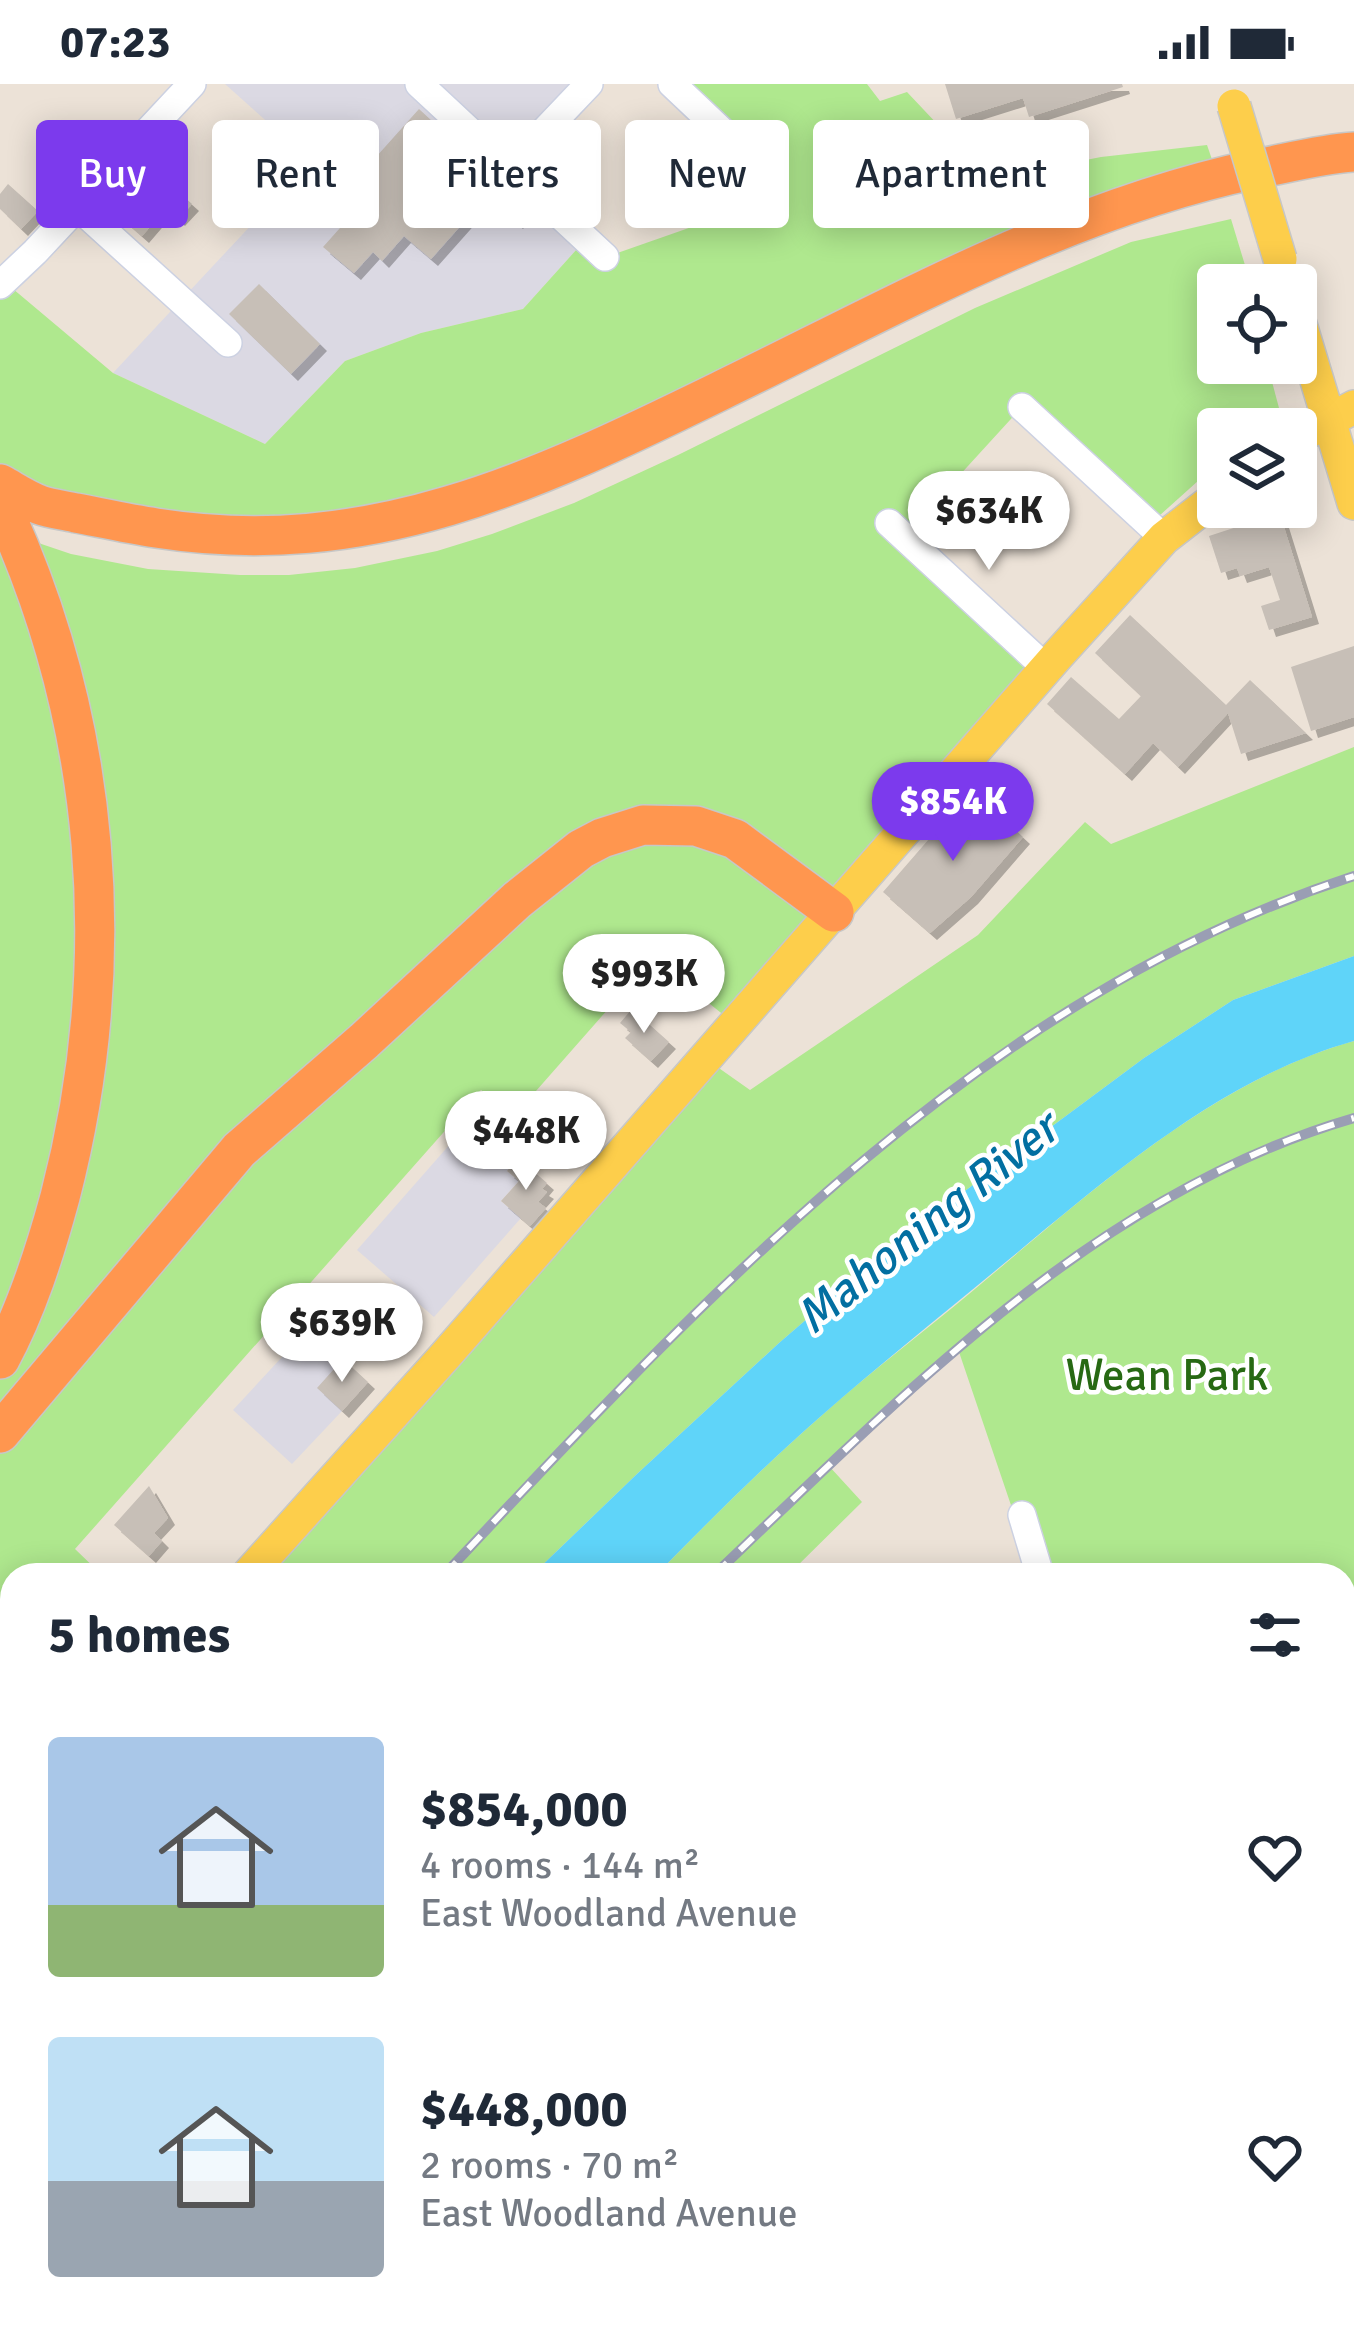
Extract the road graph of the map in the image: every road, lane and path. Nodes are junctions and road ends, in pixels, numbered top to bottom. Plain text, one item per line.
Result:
1 (192, 84) edge
2 (419, 84) edge
3 (590, 84) edge
4 (671, 84) edge
5 (1231, 95) edge
6 (159, 120) edge
7 (458, 120) edge
8 (555, 120) edge
9 (709, 120) edge
10 (1354, 152) edge
11 (57, 228) edge
12 (101, 228) edge
13 (574, 228) edge
14 (605, 257) dead end
15 (1282, 264) edge
16 (0, 285) edge
17 (228, 344) dead end
18 (1317, 359) edge
19 (1022, 407) dead end
20 (1341, 414) edge
21 (0, 484) edge
22 (1354, 502) edge
23 (0, 503) edge
24 (1197, 512) edge
25 (890, 523) dead end
26 (1164, 538) junction
27 (1046, 668) junction
28 (834, 912) junction
29 (0, 1359) edge
30 (0, 1433) edge
31 (1022, 1515) dead end
32 (259, 1563) edge
33 (1036, 1563) edge

1 - 6 street
2 - 7 street
3 - 8 street
4 - 9 street
5 - 15 main road, bridge
10 - 21 highway
11 - 16 street
12 - 17 street
13 - 14 street
18 - 20 main road
19 - 26 street
20 - 22 main road
23 - 29 highway
24 - 26 main road
25 - 27 street
26 - 27 main road
27 - 28 main road
28 - 30 highway
28 - 32 main road
31 - 33 street

